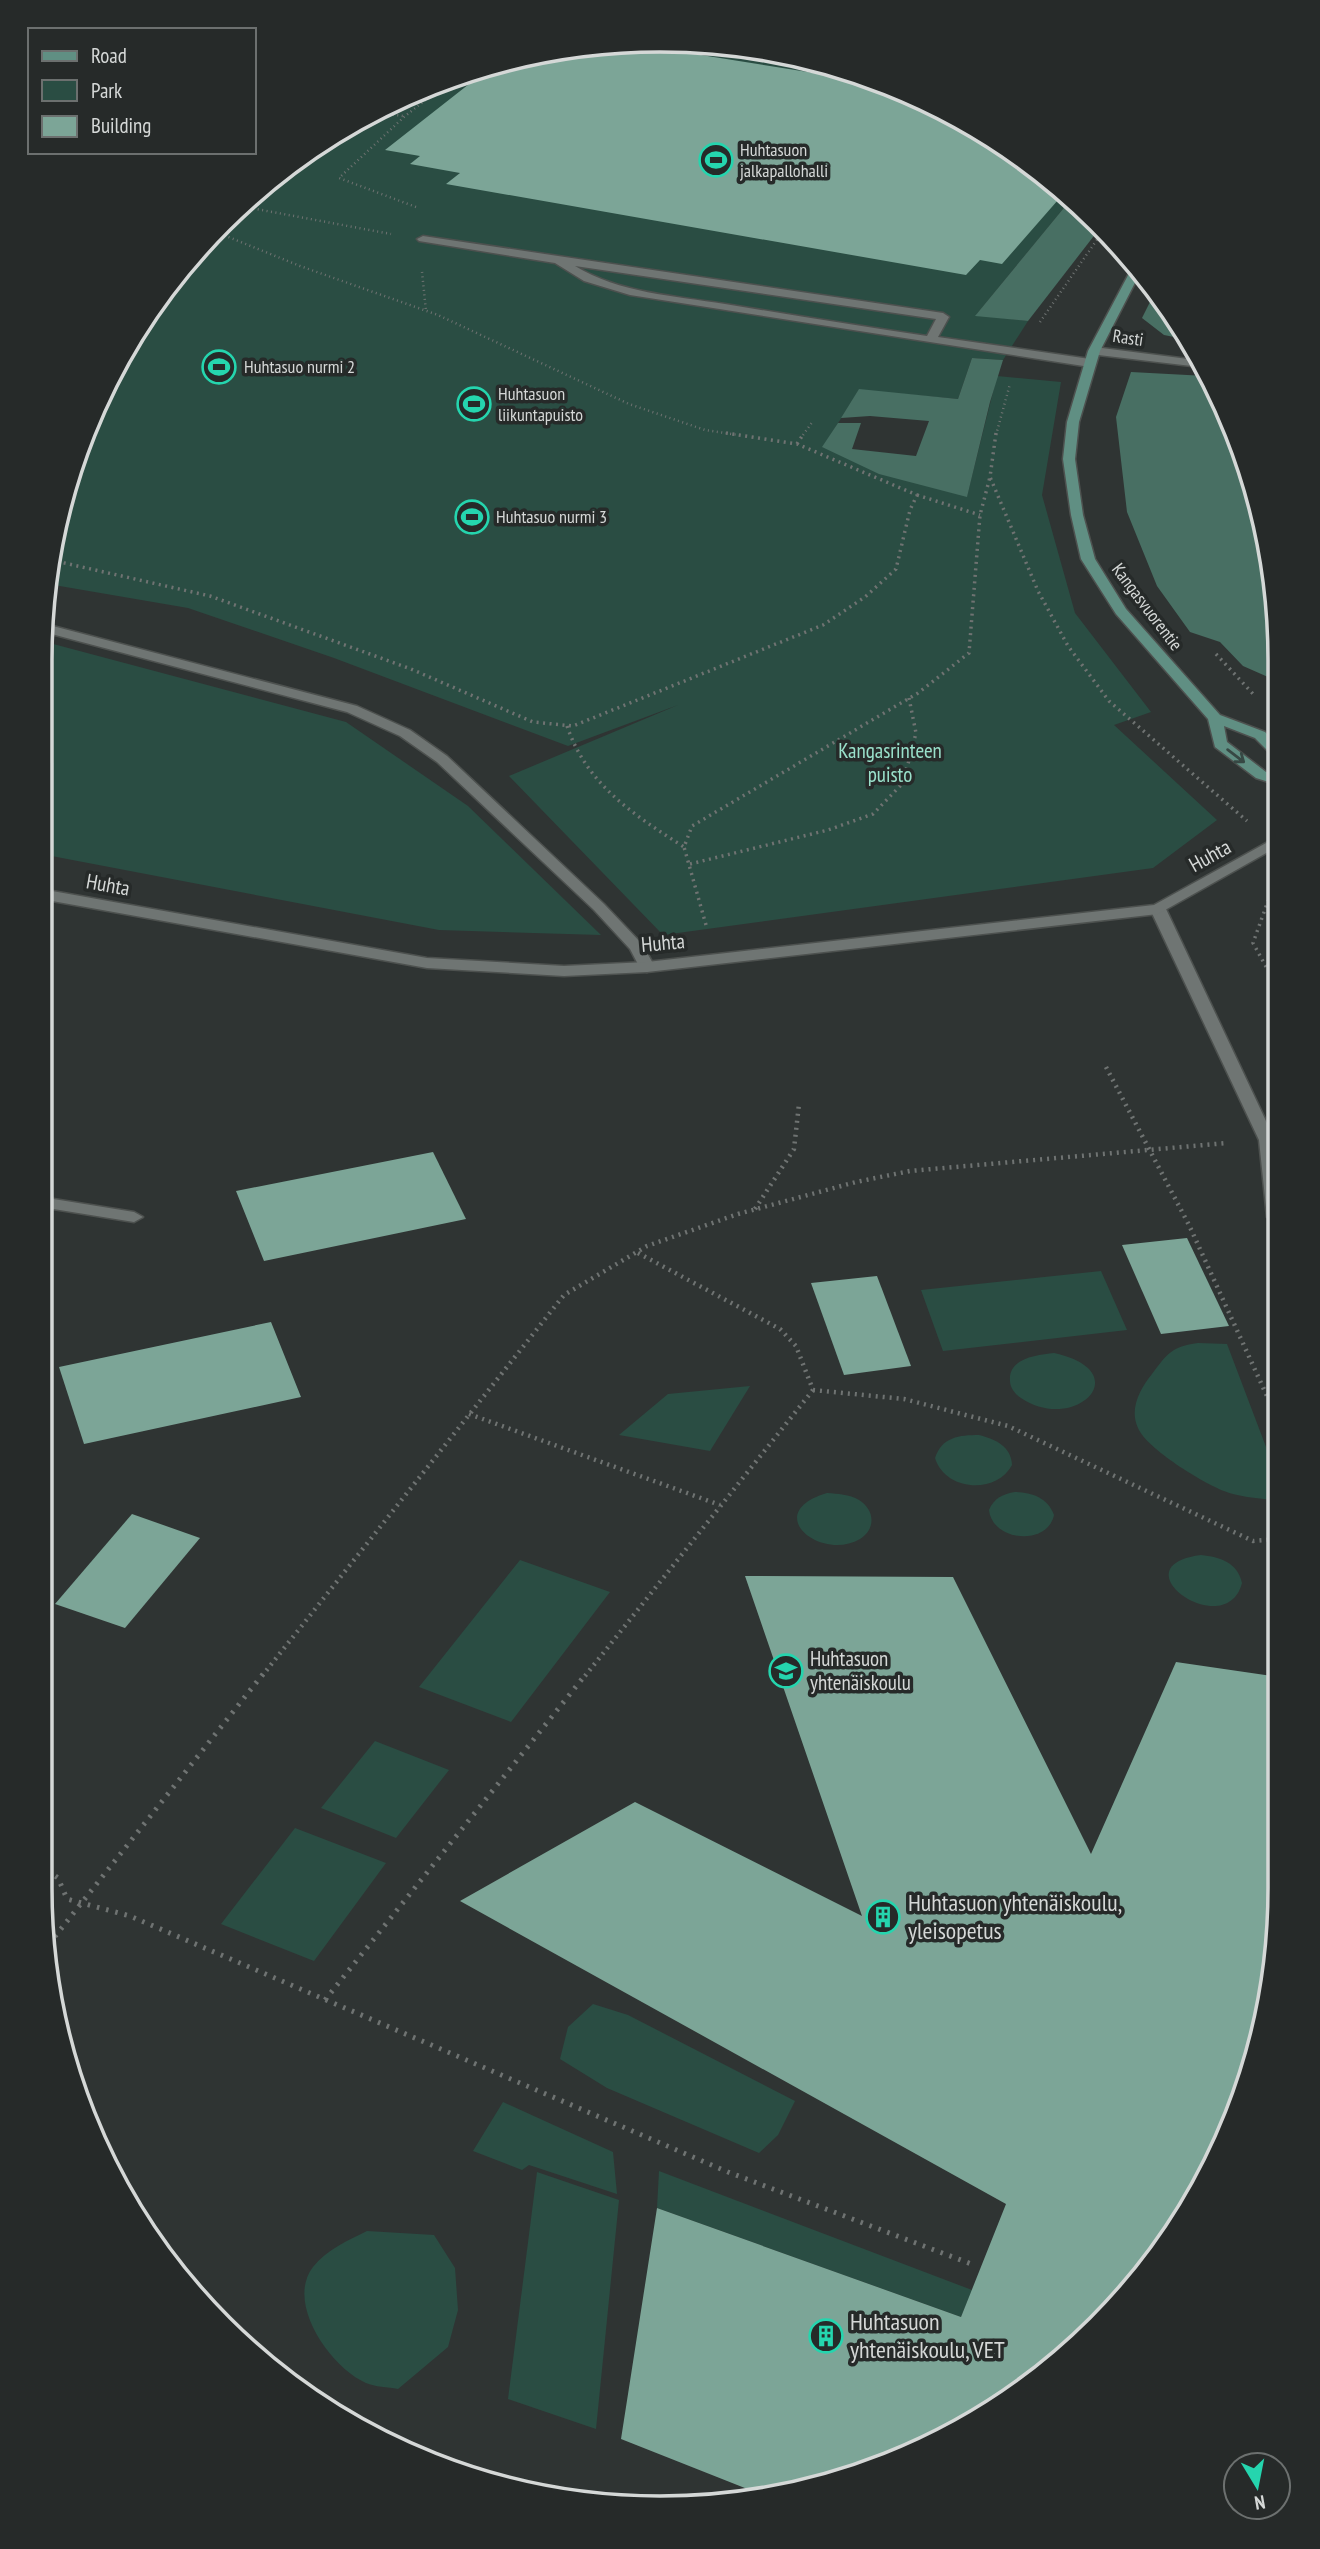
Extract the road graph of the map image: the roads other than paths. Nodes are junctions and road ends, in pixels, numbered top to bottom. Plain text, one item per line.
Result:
1 (422, 239) road end
2 (558, 260) junction
3 (1132, 277) edge
4 (930, 340) junction
5 (1092, 357) junction
6 (1190, 363) edge
7 (53, 630) edge
8 (1215, 718) junction
9 (1268, 743) edge
10 (1268, 778) edge
11 (1268, 846) edge
12 (52, 896) edge
13 (1158, 909) junction
14 (648, 967) junction
15 (1268, 1149) edge
16 (52, 1204) edge
17 (134, 1217) dead end

1 - 2 street
2 - 4 street, Rasti
2 - 4 street
3 - 5 main road, Kangasvuorentie
4 - 5 street, Rasti
5 - 6 street, Rasti
5 - 8 main road, Kangasvuorentie
7 - 14 street
8 - 9 main road, Kangasvuorentie
8 -> 10 main road, Kangasvuorentie
11 - 13 street, Huhta
12 - 14 street, Huhta
13 - 14 street, Huhta
13 - 15 street
16 - 17 street

